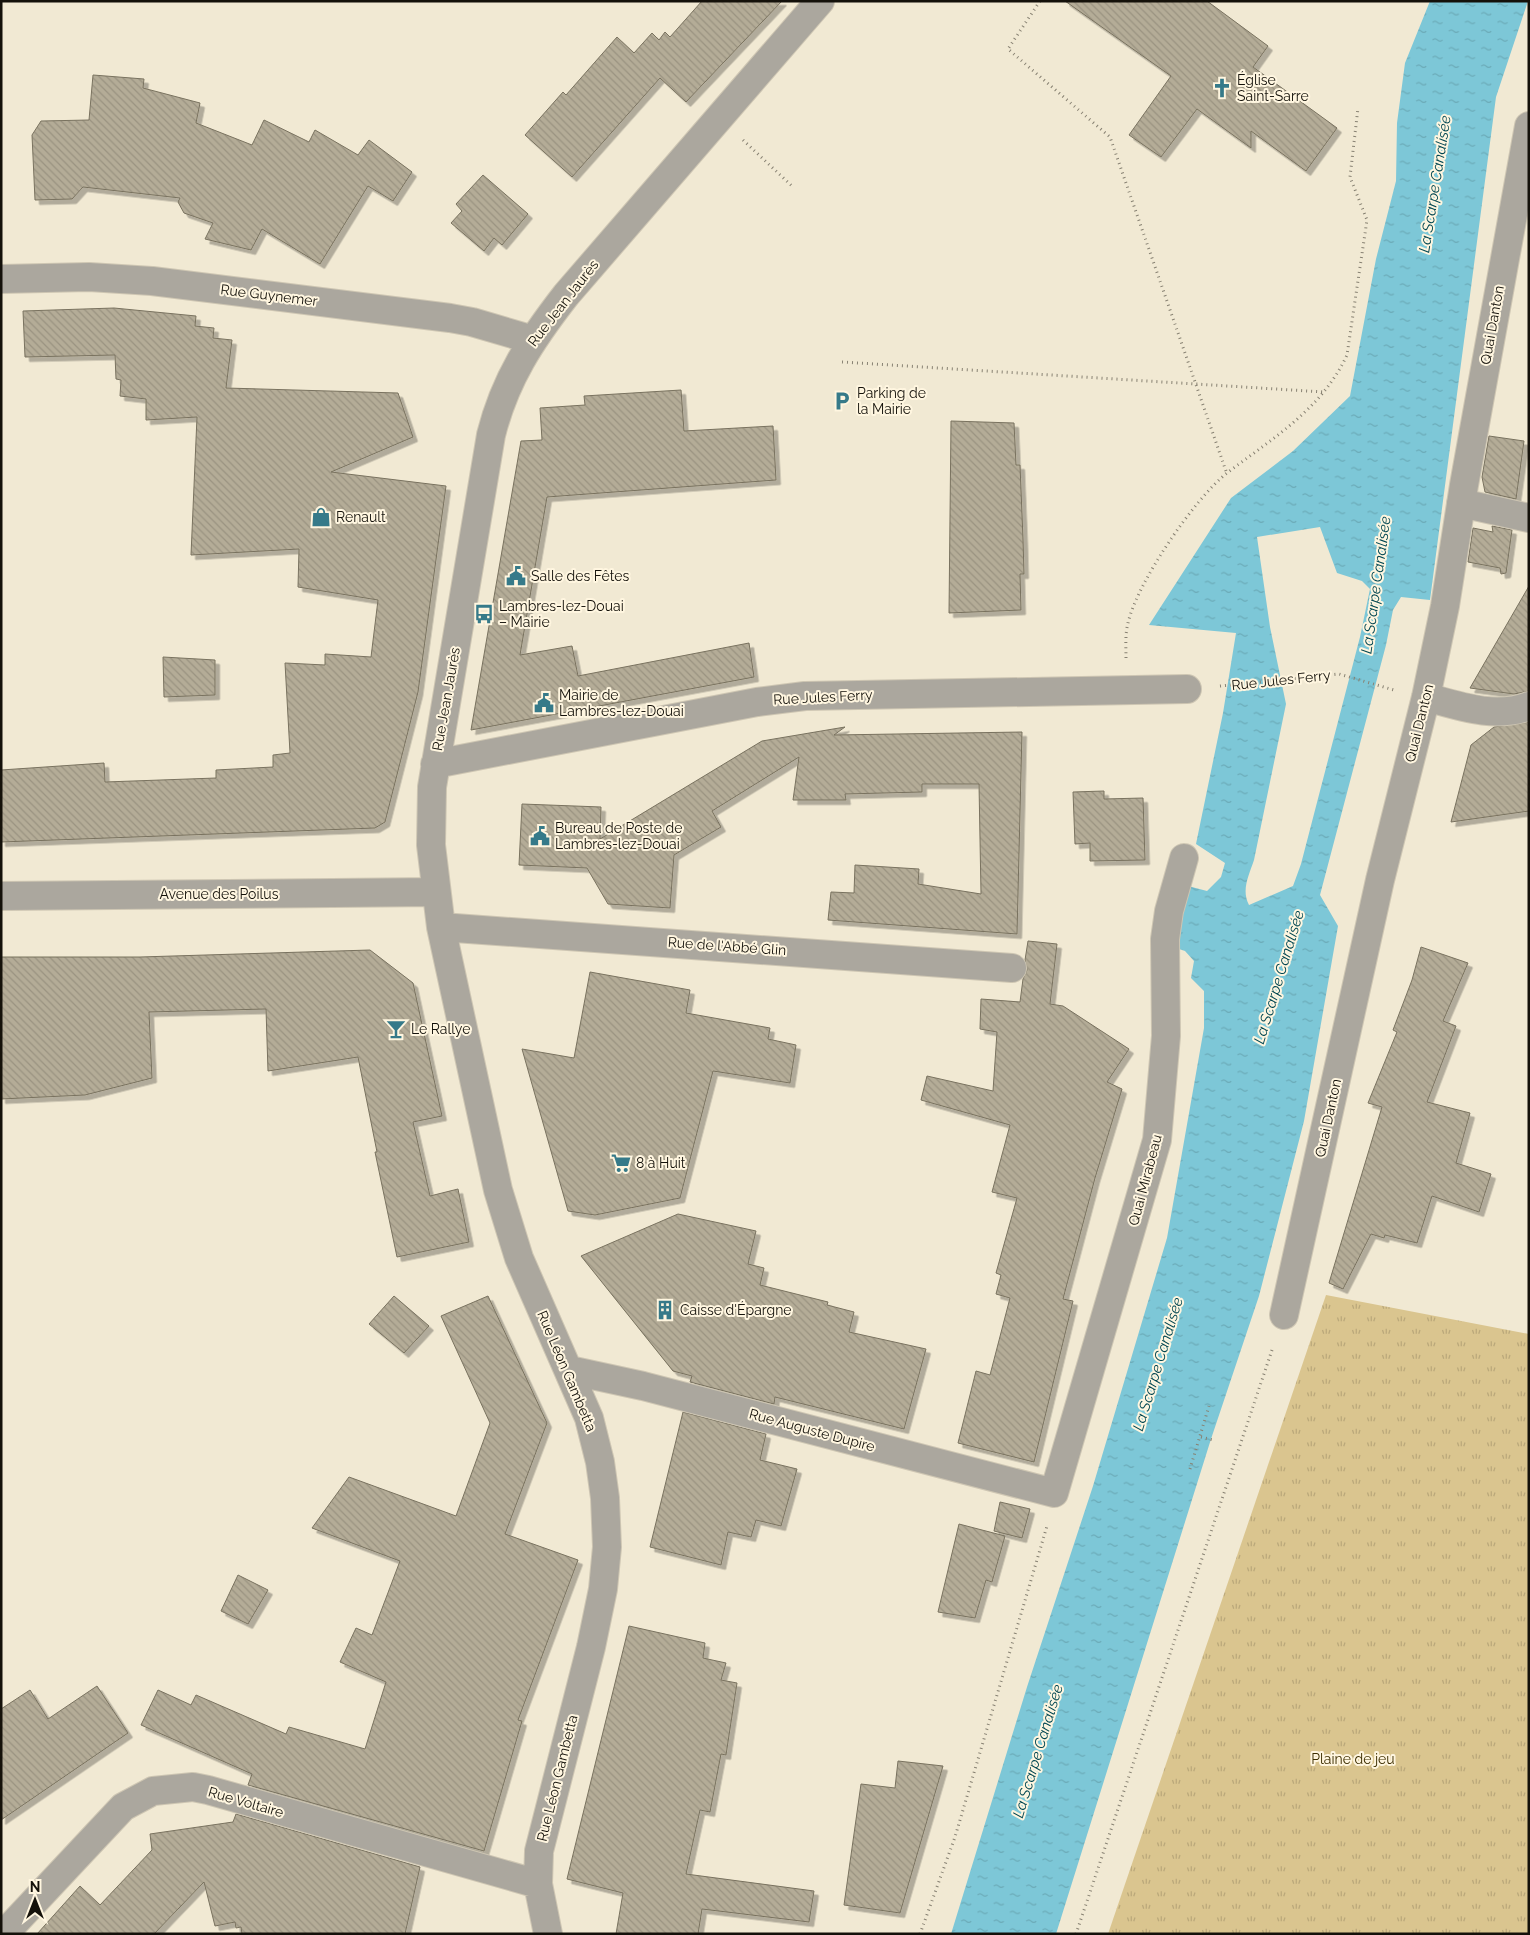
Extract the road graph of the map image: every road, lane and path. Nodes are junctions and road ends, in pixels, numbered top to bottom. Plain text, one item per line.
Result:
1 (820, 1) edge
2 (1040, 1) edge
3 (1358, 108) dead end
4 (719, 118) junction
5 (1529, 126) edge
6 (793, 187) dead end
7 (1, 279) edge
8 (533, 340) junction
9 (842, 362) dead end
10 (1196, 384) junction
11 (1324, 392) junction
12 (1227, 474) junction
13 (1461, 503) junction
14 (1529, 518) edge
15 (1222, 686) dead end
16 (1385, 687) dead end
17 (1187, 689) dead end
18 (1124, 691) junction
19 (1426, 697) junction
20 (1529, 706) edge
21 (435, 764) junction
22 (1184, 858) dead end
23 (436, 892) junction
24 (1, 896) edge
25 (441, 927) junction
26 (1012, 968) dead end
27 (1284, 1316) joint
28 (569, 1370) junction
29 (1209, 1406) dead end
30 (1201, 1437) junction
31 (1213, 1440) dead end
32 (1190, 1469) dead end
33 (1054, 1493) junction
34 (538, 1884) junction
35 (4, 1934) edge
36 (548, 1934) edge
37 (920, 1934) edge
38 (1076, 1934) edge

1 - 4 street, Rue Jean Jaurès
2 - 10 path
3 - 11 path
4 - 6 path
4 - 8 street, Rue Jean Jaurès
5 - 13 street, Quai Danton
7 - 8 street, Rue Guynemer
8 - 21 street, Rue Jean Jaurès
9 - 10 path
10 - 11 path
10 - 12 path
11 - 12 path
12 - 18 path
13 - 14 street
13 - 19 street, Quai Danton
15 - 16 path, Rue Jules Ferry
17 - 18 street, Rue Jules Ferry
18 - 21 street, Rue Jules Ferry
19 - 20 street
19 - 27 street, Quai Danton
21 - 23 street, Rue Jean Jaurès
22 - 33 street, Quai Mirabeau
23 - 24 street, Avenue des Poilus
23 - 25 street, Rue Léon Gambetta
25 - 26 street, Rue de l'Abbé Glin
25 - 28 street, Rue Léon Gambetta
27 - 38 path
28 - 33 street, Rue Auguste Dupire
28 - 34 street, Rue Léon Gambetta
29 - 30 path
30 - 31 path
30 - 32 path
33 - 37 path
34 - 35 street, Rue Voltaire
34 - 36 street, Rue Léon Gambetta

